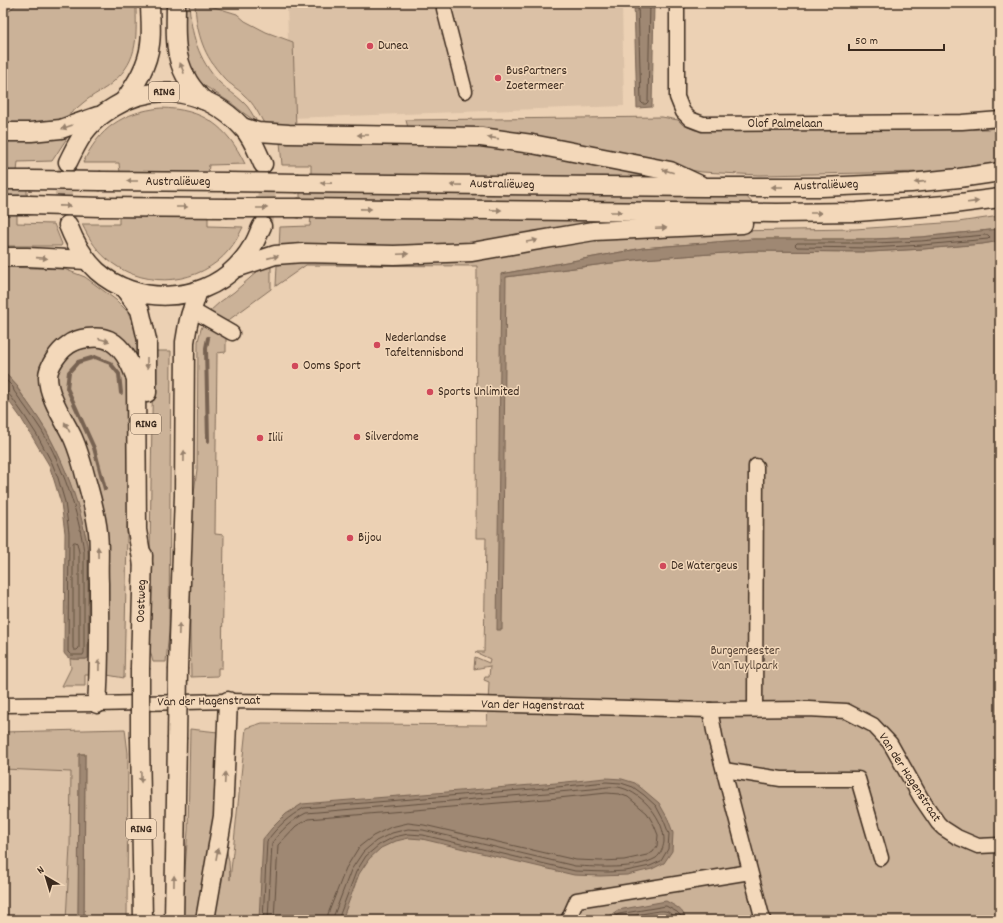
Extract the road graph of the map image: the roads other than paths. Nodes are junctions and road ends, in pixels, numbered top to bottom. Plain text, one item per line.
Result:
1 (150, 3) edge
2 (176, 3) edge
3 (444, 3) edge
4 (677, 3) edge
5 (465, 91) dead end
6 (203, 100) junction
7 (124, 101) junction
8 (102, 114) junction
9 (1000, 119) edge
10 (242, 127) junction
11 (3, 132) edge
12 (68, 162) tunnel mouth
13 (263, 164) tunnel mouth
14 (1000, 172) edge
15 (3, 180) edge
16 (704, 187) junction
17 (1000, 198) edge
18 (3, 205) edge
19 (777, 213) junction
20 (68, 225) tunnel mouth
21 (262, 226) tunnel mouth
22 (3, 257) edge
23 (87, 260) junction
24 (236, 268) junction
25 (124, 288) junction
26 (198, 291) junction
27 (192, 310) junction
28 (232, 333) dead end
29 (756, 466) dead end
30 (143, 565) junction
31 (228, 701) junction
32 (97, 704) junction
33 (3, 705) edge
34 (755, 709) junction
35 (710, 710) junction
36 (724, 770) junction
37 (1000, 845) edge
38 (881, 858) dead end
39 (750, 872) junction
40 (143, 920) edge
41 (174, 920) edge
42 (205, 920) edge
43 (568, 920) edge
44 (763, 920) edge

1 - 7 main road
6 -> 2 main road
3 - 5 street
4 - 9 street, Olof Palmelaan
6 - 7 main road, RING
6 - 10 main road, RING
7 - 8 main road, RING
8 -> 11 main road, RING
8 - 12 main road, RING
10 - 13 main road, RING
16 -> 10 main road
14 -> 16 main road, Australiëweg
16 -> 15 main road, Australiëweg, bridge
19 -> 17 main road, Australiëweg
18 -> 19 main road, Australiëweg, bridge
24 -> 19 main road
20 - 23 main road, RING
21 - 24 main road, RING
22 -> 23 main road
23 - 25 main road, RING
24 - 26 main road, RING
25 - 26 main road, RING
25 -> 30 main road, Oostweg / RING
26 - 27 main road, RING
27 - 28 street
41 -> 27 main road, RING, bridge
29 - 34 street
32 -> 30 main road
30 -> 40 main road, Oostweg / RING, bridge
31 - 32 street, Van der Hagenstraat
31 - 35 street, Van der Hagenstraat
42 -> 31 main road
32 - 33 street, Van der Hagenstraat
34 - 35 street, Van der Hagenstraat
34 - 37 street, Van der Hagenstraat
35 - 36 street
36 - 38 street
36 - 39 street
39 - 43 street
39 - 44 street

